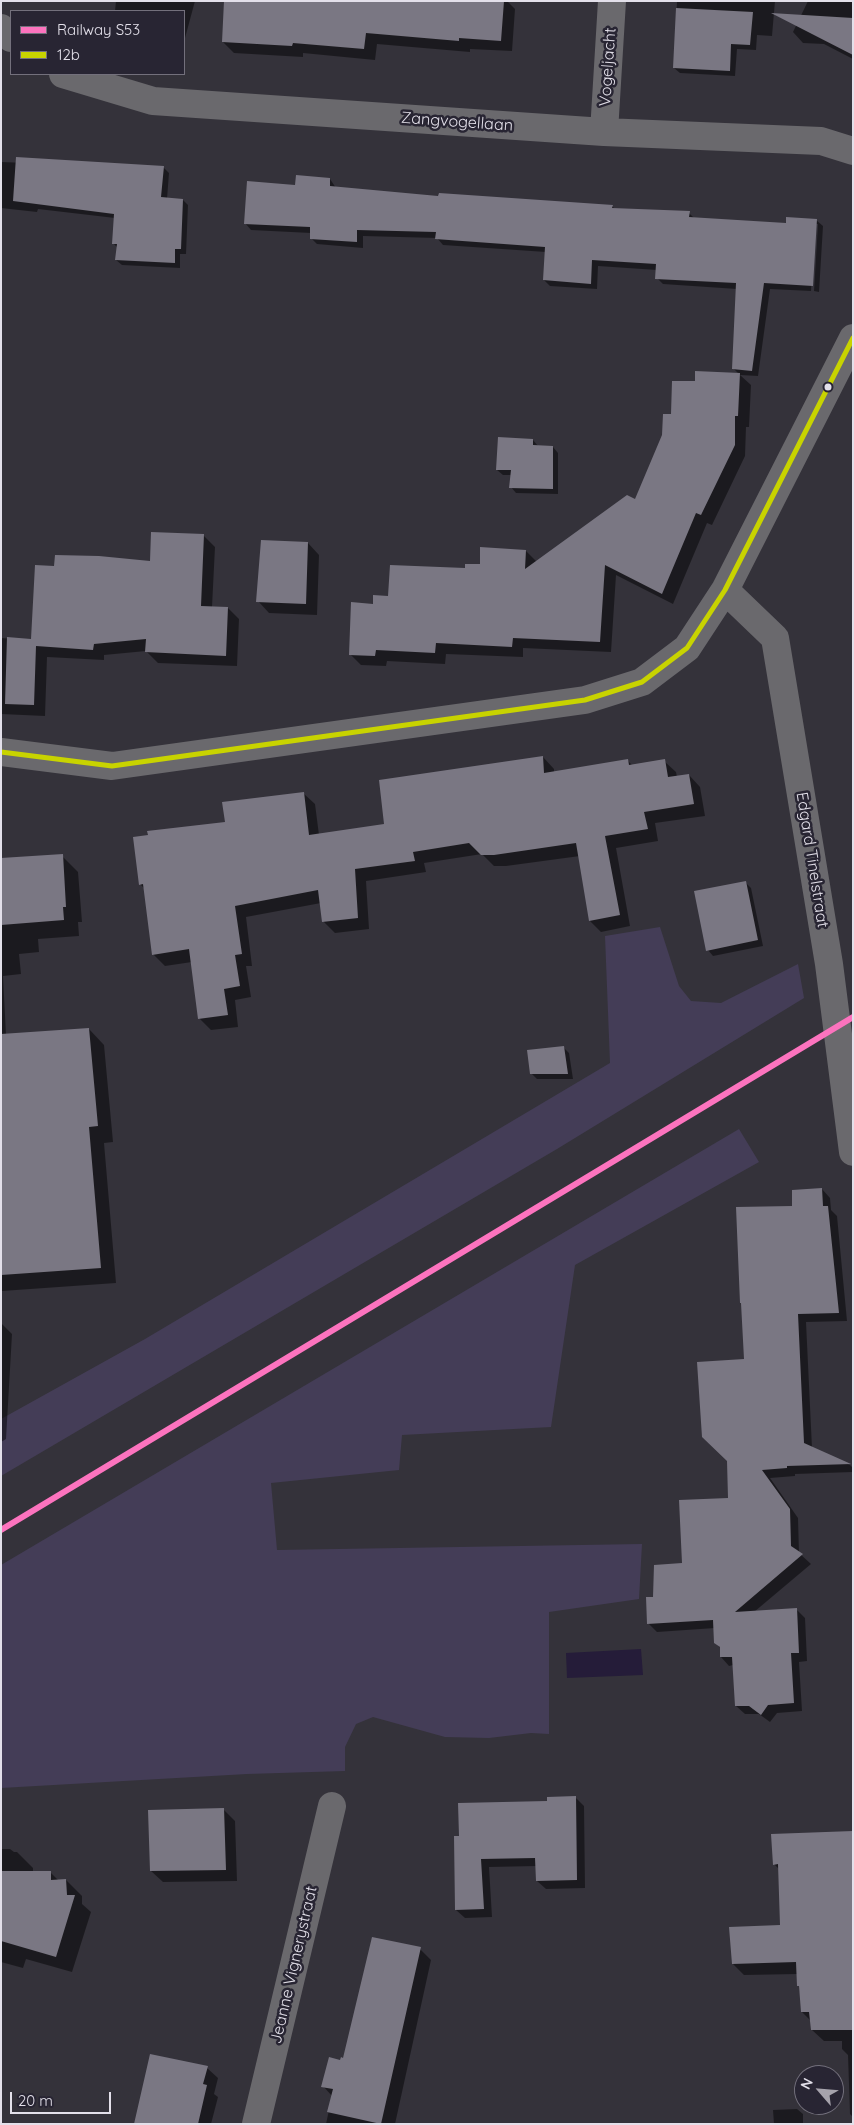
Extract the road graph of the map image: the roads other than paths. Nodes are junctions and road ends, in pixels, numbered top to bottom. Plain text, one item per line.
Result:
1 (612, 1) edge
2 (1, 28) edge
3 (10, 37) edge
4 (67, 75) edge
5 (604, 132) junction
6 (853, 151) edge
7 (853, 338) edge
8 (725, 590) junction
9 (1, 752) edge
10 (853, 1152) edge
11 (332, 1806) dead end
12 (256, 2124) edge

1 - 5 street, Vogeljacht
2 - 3 street
4 - 5 street, Zangvogellaan
5 - 6 street, Zangvogellaan
7 - 8 street
8 - 9 street
8 - 10 street, Edgard Tinelstraat
11 - 12 street, Jeanne Vignerystraat

